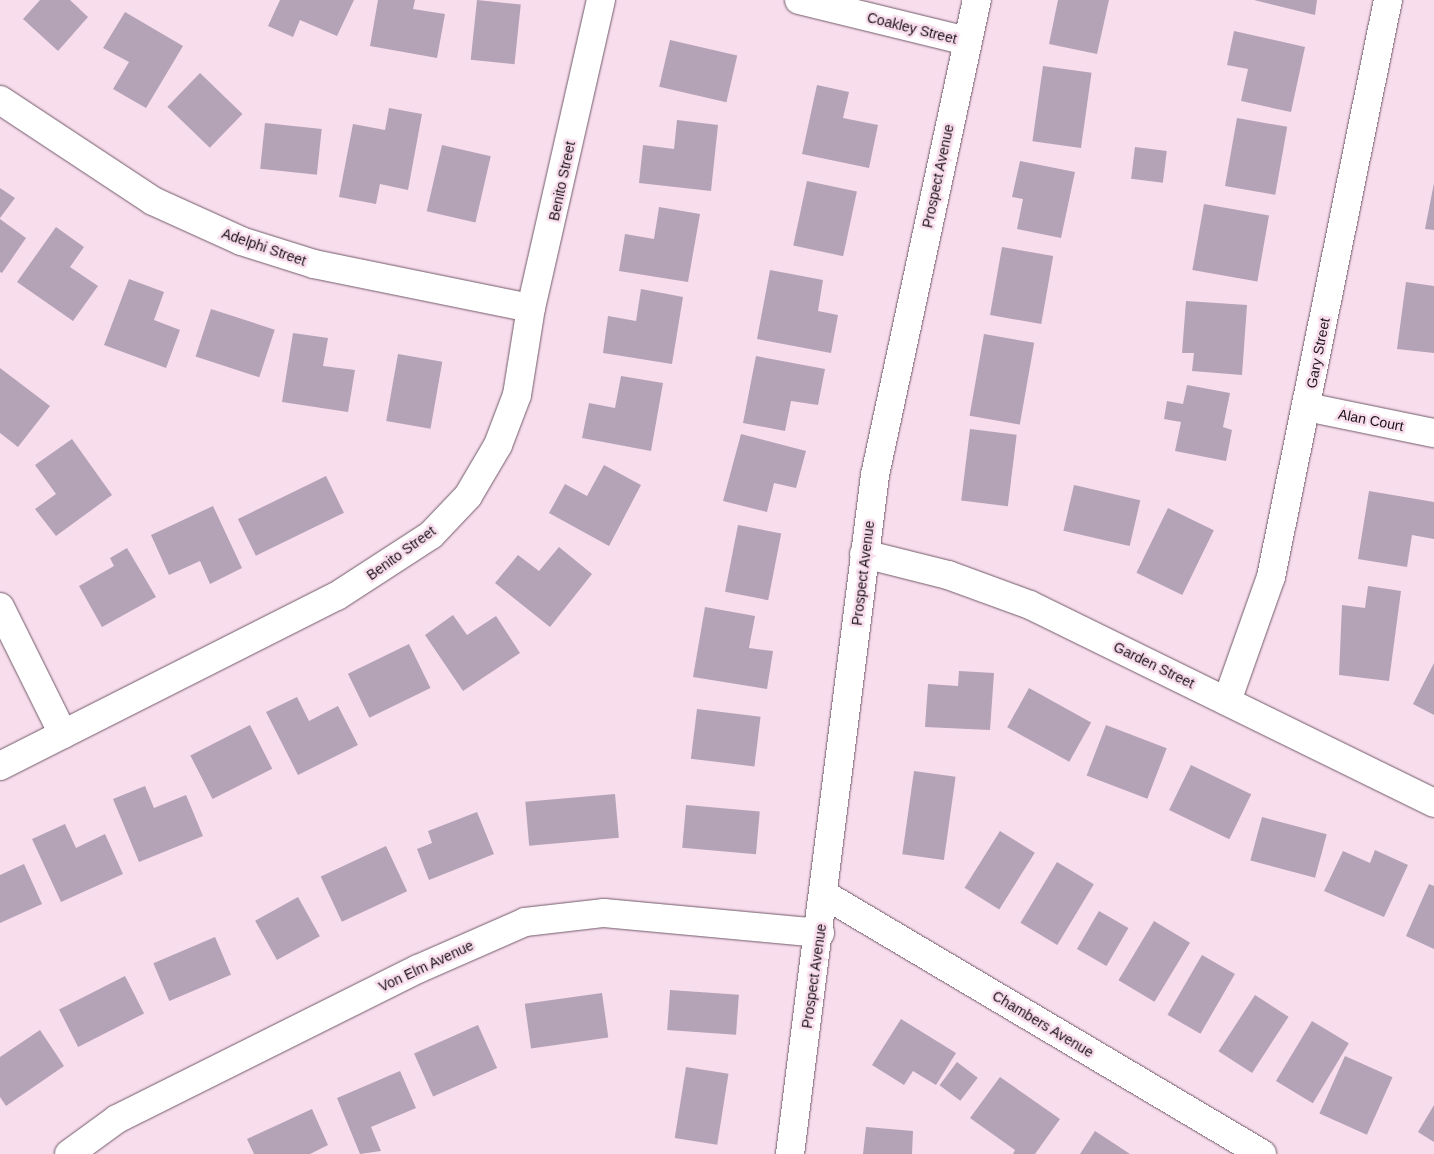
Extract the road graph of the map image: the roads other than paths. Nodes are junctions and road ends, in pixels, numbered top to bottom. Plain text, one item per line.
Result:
1 (601, 0) edge
2 (799, 0) edge
3 (977, 0) edge
4 (1388, 0) edge
5 (967, 41) junction
6 (0, 100) edge
7 (531, 308) junction
8 (1307, 407) junction
9 (1434, 432) edge
10 (864, 554) junction
11 (0, 607) edge
12 (1227, 701) junction
13 (63, 734) junction
14 (0, 766) edge
15 (1434, 803) edge
16 (825, 895) junction
17 (820, 933) junction
18 (69, 1154) edge
19 (790, 1154) edge
20 (1262, 1154) edge

1 - 7 street, Benito Street
2 - 5 street, Coakley Street
3 - 5 street, Prospect Avenue
4 - 8 street, Gary Street
5 - 10 street, Prospect Avenue
6 - 7 street, Adelphi Street
7 - 13 street, Benito Street
8 - 9 street, Alan Court
8 - 12 street, Gary Street
10 - 12 street, Garden Street
10 - 16 street, Prospect Avenue
11 - 13 street
12 - 15 street, Garden Street
13 - 14 street, Benito Street
16 - 17 street, Prospect Avenue
16 - 20 street, Chambers Avenue
17 - 18 street, Von Elm Avenue
17 - 19 street, Prospect Avenue

